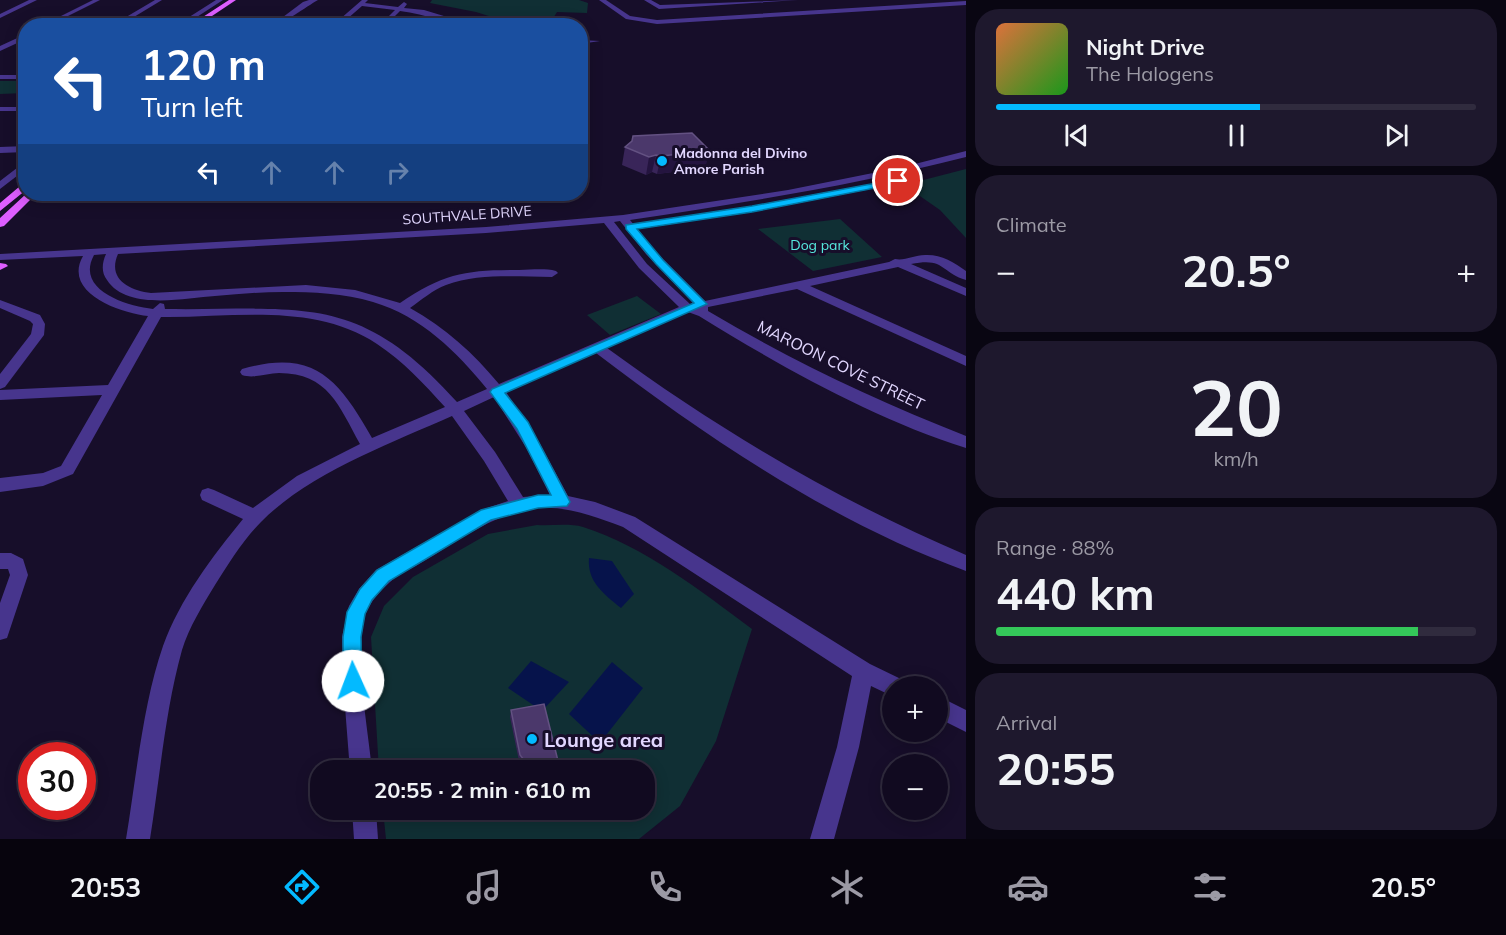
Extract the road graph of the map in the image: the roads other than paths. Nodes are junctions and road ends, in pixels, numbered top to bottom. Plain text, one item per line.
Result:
1 (34, 0) edge
2 (97, 0) edge
3 (159, 0) edge
4 (220, 0) edge
5 (233, 0) edge
6 (240, 0) edge
7 (315, 0) edge
8 (408, 0) edge
9 (602, 0) edge
10 (647, 0) edge
11 (691, 0) edge
12 (780, 0) edge
13 (795, 0) edge
14 (305, 2) edge
15 (362, 2) edge
16 (738, 2) edge
17 (966, 3) edge
18 (699, 6) junction
19 (399, 8) junction
20 (764, 15) junction
21 (0, 16) edge
22 (61, 18) edge
23 (128, 18) edge
24 (191, 18) edge
25 (205, 18) edge
26 (212, 18) edge
27 (284, 18) edge
28 (344, 18) edge
29 (389, 18) edge
30 (448, 18) edge
31 (18, 40) edge
32 (597, 41) dead end
33 (588, 42) edge
34 (0, 49) edge
35 (0, 77) edge
36 (18, 77) edge
37 (0, 109) edge
38 (18, 109) edge
39 (18, 149) edge
40 (0, 150) edge
41 (966, 154) edge
42 (966, 164) edge
43 (18, 171) edge
44 (0, 186) edge
45 (18, 191) edge
46 (24, 201) edge
47 (0, 208) edge
48 (626, 223) junction
49 (0, 224) edge
50 (610, 224) junction
51 (111, 256) junction
52 (87, 258) junction
53 (1, 262) edge
54 (895, 262) junction
55 (552, 273) dead end
56 (966, 276) edge
57 (799, 285) junction
58 (966, 292) edge
59 (165, 296) junction
60 (0, 304) edge
61 (402, 308) junction
62 (687, 308) junction
63 (702, 308) junction
64 (157, 313) junction
65 (597, 347) junction
66 (966, 361) edge
67 (247, 372) dead end
68 (0, 384) edge
69 (111, 390) junction
70 (497, 392) junction
71 (0, 395) edge
72 (454, 410) junction
73 (966, 442) edge
74 (369, 446) junction
75 (0, 485) edge
76 (208, 495) dead end
77 (562, 502) junction
78 (519, 505) junction
79 (255, 517) junction
80 (0, 561) edge
81 (966, 563) edge
82 (0, 631) edge
83 (863, 671) junction
84 (882, 680) edge
85 (948, 712) edge
86 (966, 721) edge
87 (360, 760) edge
88 (365, 820) edge
89 (138, 839) edge
90 (366, 839) edge
91 (822, 839) edge

1 - 21 street
2 - 22 street
3 - 23 street
4 - 24 street
5 - 25 main road
6 - 26 main road
7 - 14 street
8 - 19 street
9 - 20 street
10 - 18 street
11 - 18 street
12 - 13 street
12 - 16 street
14 - 27 street
15 - 19 street
15 - 28 street
16 - 18 street
16 - 20 street
17 - 20 street
19 - 29 street
19 - 30 street
31 - 34 street
32 - 33 street
35 - 36 street
37 - 38 street
39 - 40 street
41 - 48 street, SOUTHVALE DRIVE
42 - 48 street, SOUTHVALE DRIVE
43 - 44 street
45 - 47 main road
46 - 49 main road
48 - 50 street, SOUTHVALE DRIVE
48 - 63 street, MAROON COVE STREET
50 - 51 street, SOUTHVALE DRIVE
50 - 62 street
51 - 52 street, SOUTHVALE DRIVE
51 - 59 street
52 - 53 street, SOUTHVALE DRIVE
52 - 64 street
54 - 56 street
54 - 57 street
54 - 58 street
55 - 61 street
57 - 63 street
57 - 66 street
59 - 61 street
59 - 64 street
60 - 68 street
61 - 70 street
62 - 63 street
62 - 65 street
63 - 73 street, MAROON COVE STREET
64 - 69 street
64 - 72 street
65 - 70 street
65 - 81 street
67 - 74 street
69 - 71 street
69 - 75 street
70 - 72 street
70 - 77 street
72 - 74 street
72 - 78 street
74 - 79 street
76 - 79 street
77 - 78 street
77 - 83 street
78 - 87 street
79 - 89 street
80 - 82 street
83 - 84 street
83 - 91 street
85 - 86 street
88 - 90 street

